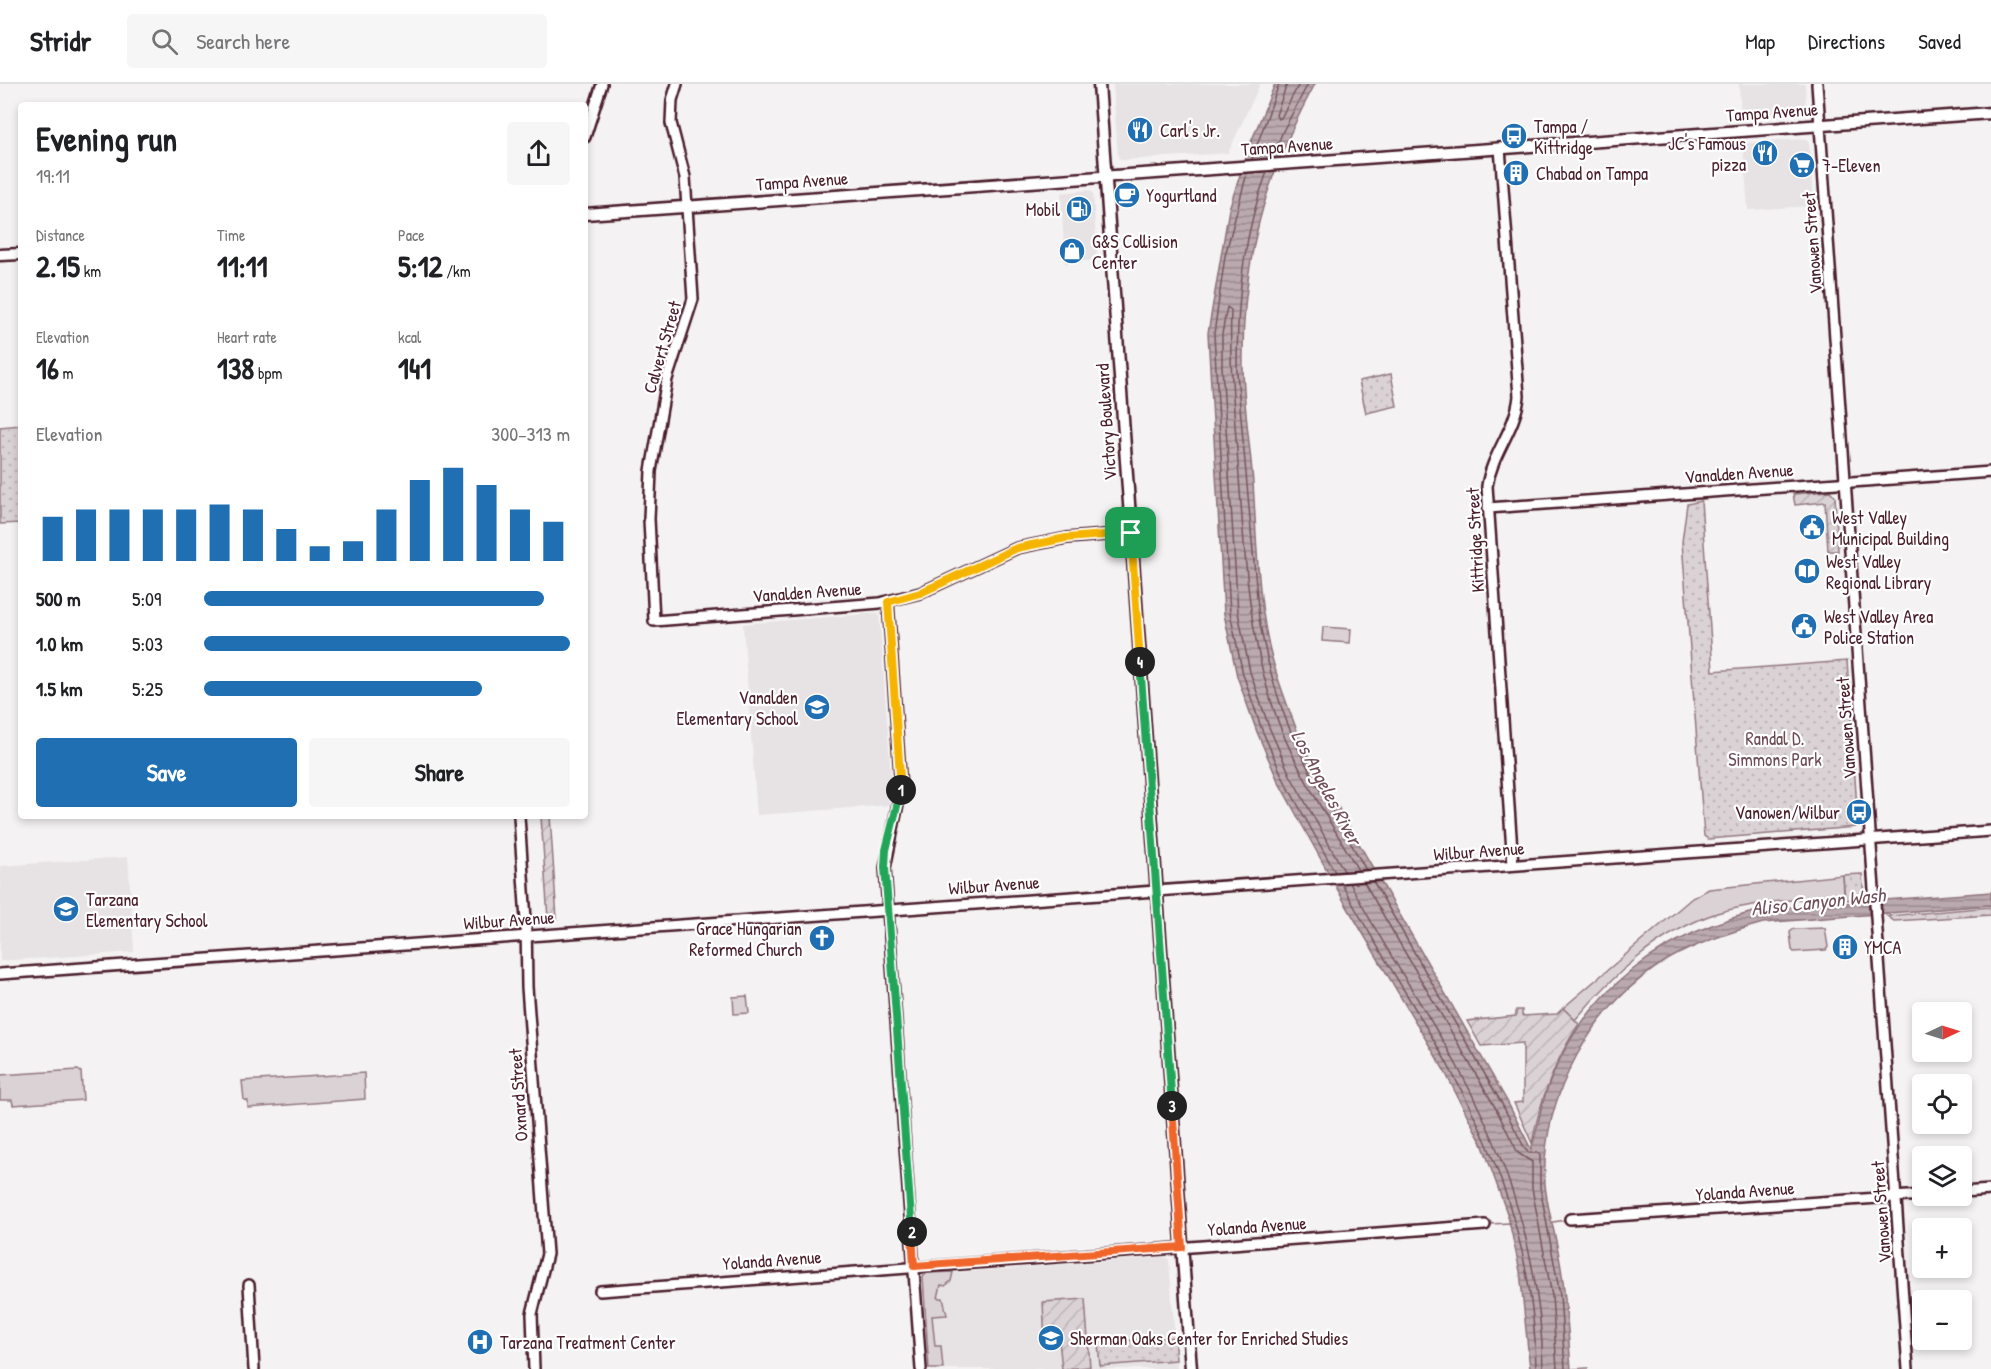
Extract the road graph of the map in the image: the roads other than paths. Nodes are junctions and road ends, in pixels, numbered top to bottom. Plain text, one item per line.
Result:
1 (602, 84) edge
2 (677, 84) edge
3 (1099, 84) edge
4 (1817, 84) edge
5 (1991, 113) edge
6 (1820, 125) junction
7 (588, 128) edge
8 (1500, 148) junction
9 (1106, 176) junction
10 (687, 206) junction
11 (588, 214) edge
12 (18, 254) edge
13 (0, 255) edge
14 (1991, 472) edge
15 (1845, 483) junction
16 (1488, 508) junction
17 (1131, 533) junction
18 (888, 602) junction
19 (654, 621) joint
20 (519, 819) edge
21 (1991, 831) edge
22 (1871, 840) junction
23 (1513, 865) junction
24 (1157, 891) junction
25 (888, 909) junction
26 (525, 936) junction
27 (0, 974) edge
28 (1991, 1190) edge
29 (1972, 1191) edge
30 (1912, 1196) edge
31 (1896, 1197) junction
32 (1570, 1220) dead end
33 (1485, 1225) dead end
34 (1182, 1247) junction
35 (914, 1266) junction
36 (249, 1285) dead end
37 (600, 1291) dead end
38 (254, 1369) edge
39 (534, 1369) edge
40 (921, 1369) edge
41 (1191, 1369) edge
42 (1908, 1369) edge

1 - 7 street
2 - 10 street, Calvert Street
3 - 9 main road, Victory Boulevard
4 - 6 street, Vanowen Street
5 - 6 main road, Tampa Avenue
6 - 8 main road, Tampa Avenue
6 - 15 street, Vanowen Street
8 - 9 main road, Tampa Avenue
8 - 16 street, Kittridge Street
9 - 10 main road, Tampa Avenue
9 - 17 main road, Victory Boulevard
10 - 11 main road, Tampa Avenue
10 - 19 street, Calvert Street
12 - 13 main road
14 - 15 street, Vanalden Avenue
15 - 16 street, Vanalden Avenue
15 - 22 street, Vanowen Street
16 - 23 street, Kittridge Street
17 - 18 street, Vanalden Avenue
17 - 24 main road, Victory Boulevard
18 - 19 street, Vanalden Avenue
18 - 25 street
20 - 26 street, Oxnard Street
21 - 22 street, Wilbur Avenue
22 - 23 street, Wilbur Avenue
22 - 31 street, Vanowen Street
23 - 24 street, Wilbur Avenue
24 - 25 street, Wilbur Avenue
24 - 34 main road, Victory Boulevard
25 - 26 street, Wilbur Avenue
25 - 35 street
26 - 27 street, Wilbur Avenue
26 - 39 street, Oxnard Street
28 - 29 street
30 - 31 street, Yolanda Avenue
31 - 32 street, Yolanda Avenue
31 - 42 street, Vanowen Street
33 - 34 street, Yolanda Avenue
34 - 35 street, Yolanda Avenue
34 - 41 main road, Victory Boulevard
35 - 37 street, Yolanda Avenue
35 - 40 street
36 - 38 street

